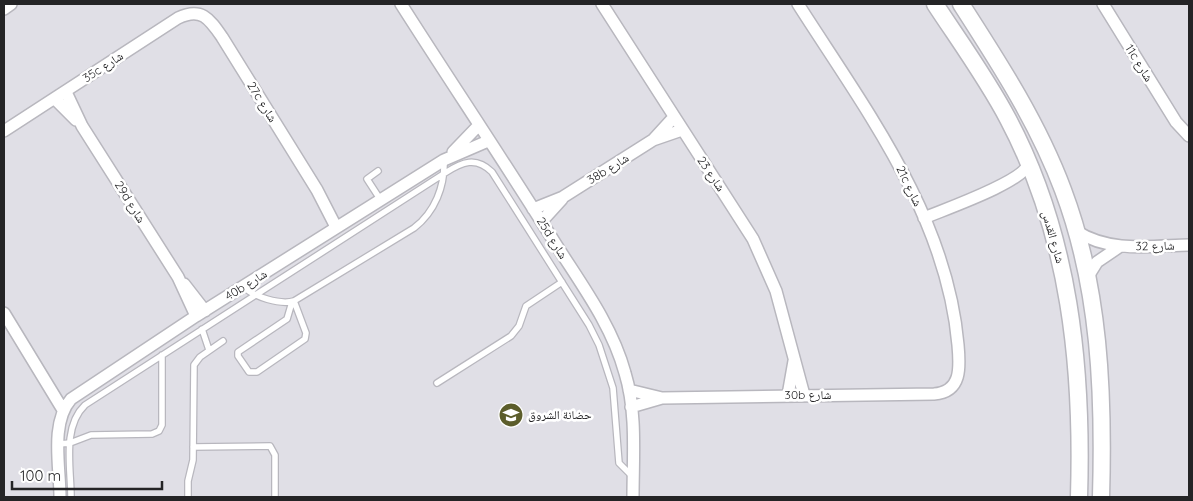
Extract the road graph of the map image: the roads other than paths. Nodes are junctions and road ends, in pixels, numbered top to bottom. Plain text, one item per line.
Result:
1 (11, 4) edge
2 (401, 4) edge
3 (602, 4) edge
4 (798, 4) edge
5 (935, 4) edge
6 (961, 4) edge
7 (1103, 4) edge
8 (4, 9) edge
9 (205, 16) joint
10 (66, 92) junction
11 (55, 99) junction
12 (998, 100) junction
13 (674, 117) junction
14 (82, 126) junction
15 (478, 126) junction
16 (682, 130) junction
17 (4, 131) edge
18 (1189, 136) edge
19 (653, 140) junction
20 (488, 141) junction
21 (444, 160) junction
22 (1029, 163) junction
23 (378, 171) dead end
24 (444, 173) junction
25 (511, 173) junction
26 (499, 182) junction
27 (1063, 188) junction
28 (563, 197) junction
29 (380, 199) junction
30 (533, 208) junction
31 (924, 218) junction
32 (542, 221) junction
33 (340, 225) junction
34 (1076, 231) junction
35 (1189, 245) edge
36 (1121, 246) junction
37 (1087, 278) junction
38 (562, 282) junction
39 (244, 287) junction
40 (254, 295) junction
41 (293, 302) junction
42 (205, 311) junction
43 (4, 313) edge
44 (218, 318) junction
45 (202, 328) junction
46 (223, 341) dead end
47 (209, 350) junction
48 (162, 355) junction
49 (794, 357) junction
50 (45, 378) junction
51 (107, 382) junction
52 (437, 384) dead end
53 (952, 388) joint
54 (629, 390) junction
55 (788, 395) junction
56 (804, 395) junction
57 (662, 398) junction
58 (71, 399) junction
59 (631, 407) junction
60 (63, 410) junction
61 (65, 443) junction
62 (193, 447) junction
63 (633, 477) junction
64 (60, 497) edge
65 (71, 497) edge
66 (188, 497) edge
67 (275, 497) edge
68 (633, 497) edge
69 (1079, 497) edge
70 (1100, 497) edge

1 - 8 street
2 - 15 street, 25d شارع
3 - 13 street, شارع 23
4 - 31 street, 21c شارع
5 - 12 main road, شارع القدس
6 - 27 main road, شارع القدس
7 - 18 street, 11c شارع
9 - 10 street, 35c شارع
9 - 33 street, 27c شارع
10 - 11 street, 35c شارع
10 - 14 street, 29d شارع
11 - 14 street, 29d شارع
11 - 17 street, 35c شارع
12 - 22 main road, شارع القدس
12 - 27 main road
13 - 16 street, شارع 23
13 - 19 street, 38b شارع
14 - 42 street, 29d شارع
15 - 20 street, 25d شارع
15 - 21 street, 40b شارع
16 - 19 street, 38b شارع
16 - 49 street, شارع 23
19 - 28 street, 38b شارع
20 - 21 street, 40b شارع
20 - 25 street, 25d شارع
21 - 24 lane
21 - 29 street, 40b شارع
22 - 31 street
22 - 69 main road, شارع القدس
23 - 29 lane
24 - 26 lane
24 - 40 lane
24 - 41 lane
25 - 26 lane
25 - 30 street, 25d شارع
26 - 38 lane
27 - 34 main road, شارع القدس
28 - 30 street, 38b شارع
28 - 32 street, 38b شارع
29 - 33 street, 40b شارع
30 - 32 street, 25d شارع
31 - 53 street, 21c شارع
32 - 54 street, 25d شارع
33 - 39 street, 40b شارع
34 - 36 street, شارع 32
34 - 37 main road, شارع القدس
35 - 36 street, شارع 32
36 - 37 street, شارع 32
37 - 70 main road, شارع القدس
38 - 52 lane
38 - 63 lane
39 - 40 lane
39 - 42 street, 40b شارع
40 - 41 lane
40 - 44 lane
41 - 41 lane
42 - 44 lane
42 - 51 street, 40b شارع
43 - 50 street
44 - 45 lane
45 - 47 lane
45 - 48 lane
46 - 47 lane
47 - 62 lane
48 - 51 lane
48 - 61 lane
49 - 55 street, شارع 23
49 - 56 street, شارع 23
50 - 58 street
50 - 60 street
51 - 58 street, 40b شارع
51 - 61 lane
53 - 56 street, 30b شارع
54 - 57 street, 30b شارع
54 - 59 street, 25d شارع
55 - 56 street, 30b شارع
55 - 57 street, 30b شارع
57 - 59 street, 30b شارع
58 - 60 street, 40b شارع
59 - 63 street, 25d شارع
60 - 61 street, 40b شارع
61 - 64 street, 40b شارع
61 - 65 lane
62 - 66 lane
62 - 67 lane
63 - 68 street, 25d شارع

